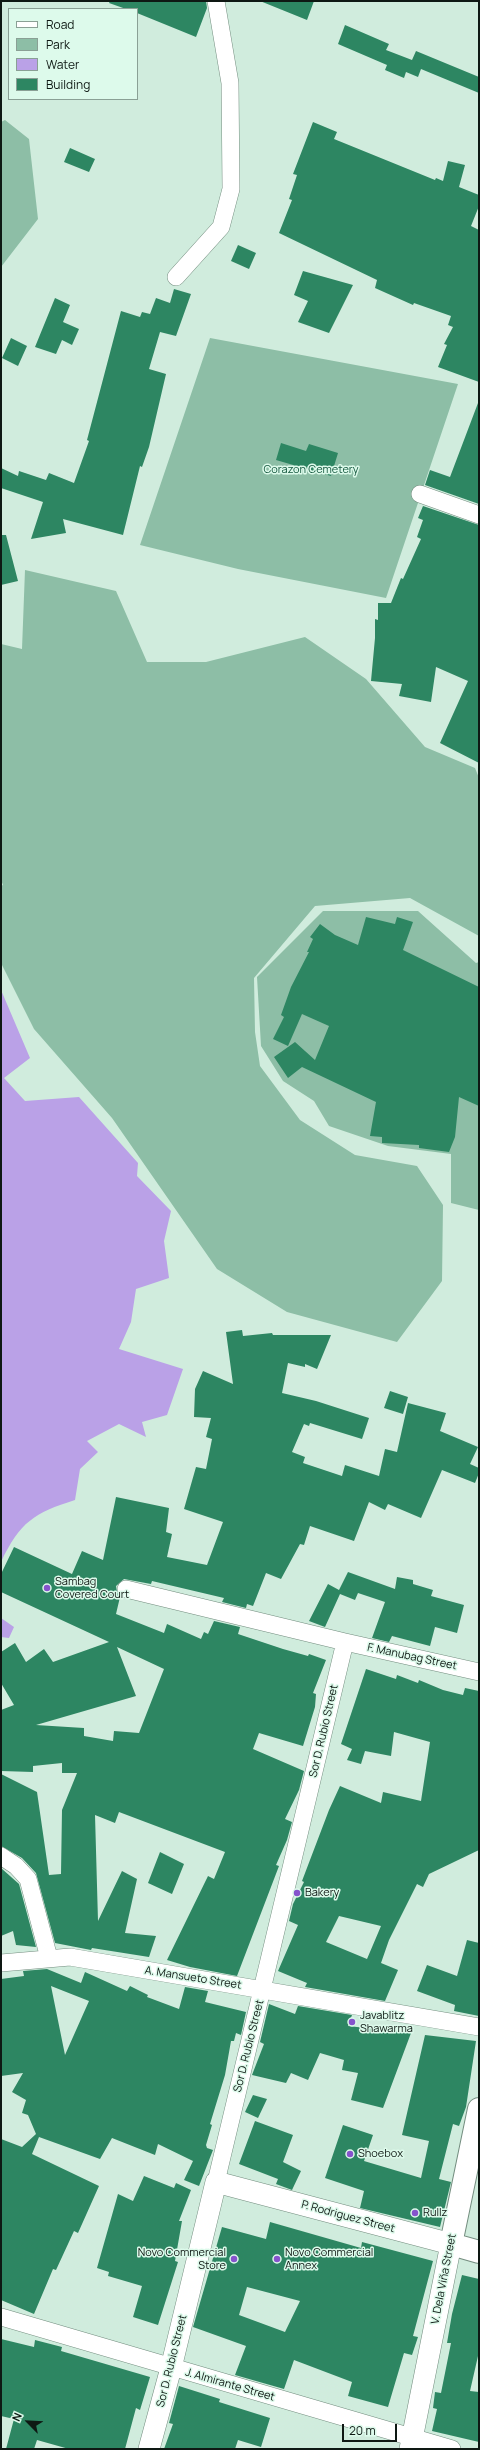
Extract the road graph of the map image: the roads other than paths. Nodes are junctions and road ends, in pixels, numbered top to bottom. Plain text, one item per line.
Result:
1 (216, 1) edge
2 (176, 277) dead end
3 (420, 494) dead end
4 (479, 515) edge
5 (126, 1589) dead end
6 (346, 1642) junction
7 (479, 1672) edge
8 (1, 1856) edge
9 (49, 1958) junction
10 (1, 1963) edge
11 (263, 1989) junction
12 (479, 2027) edge
13 (479, 2108) edge
14 (216, 2182) junction
15 (451, 2244) junction
16 (479, 2252) edge
17 (1, 2316) edge
18 (171, 2368) junction
19 (412, 2444) edge
20 (149, 2449) edge
21 (452, 2449) edge

1 - 2 street
3 - 4 street
5 - 6 street, F. Manubag Street
6 - 7 street, F. Manubag Street
6 - 11 street, Sor D. Rubio Street
8 - 9 street
9 - 10 street, A. Mansueto Street
9 - 11 street, A. Mansueto Street
11 - 12 street, A. Mansueto Street
11 - 14 street, Sor D. Rubio Street
13 - 15 main road, V. Dela Viña Street
14 - 15 street, P. Rodriguez Street
14 - 18 street, Sor D. Rubio Street
15 - 16 main road, P. Rodriguez Street
15 - 19 street, V. Dela Viña Street
17 - 18 street, J. Almirante Street
18 - 19 street, J. Almirante Street
18 - 20 street, Sor D. Rubio Street
19 - 21 street, J. Almirante Street

